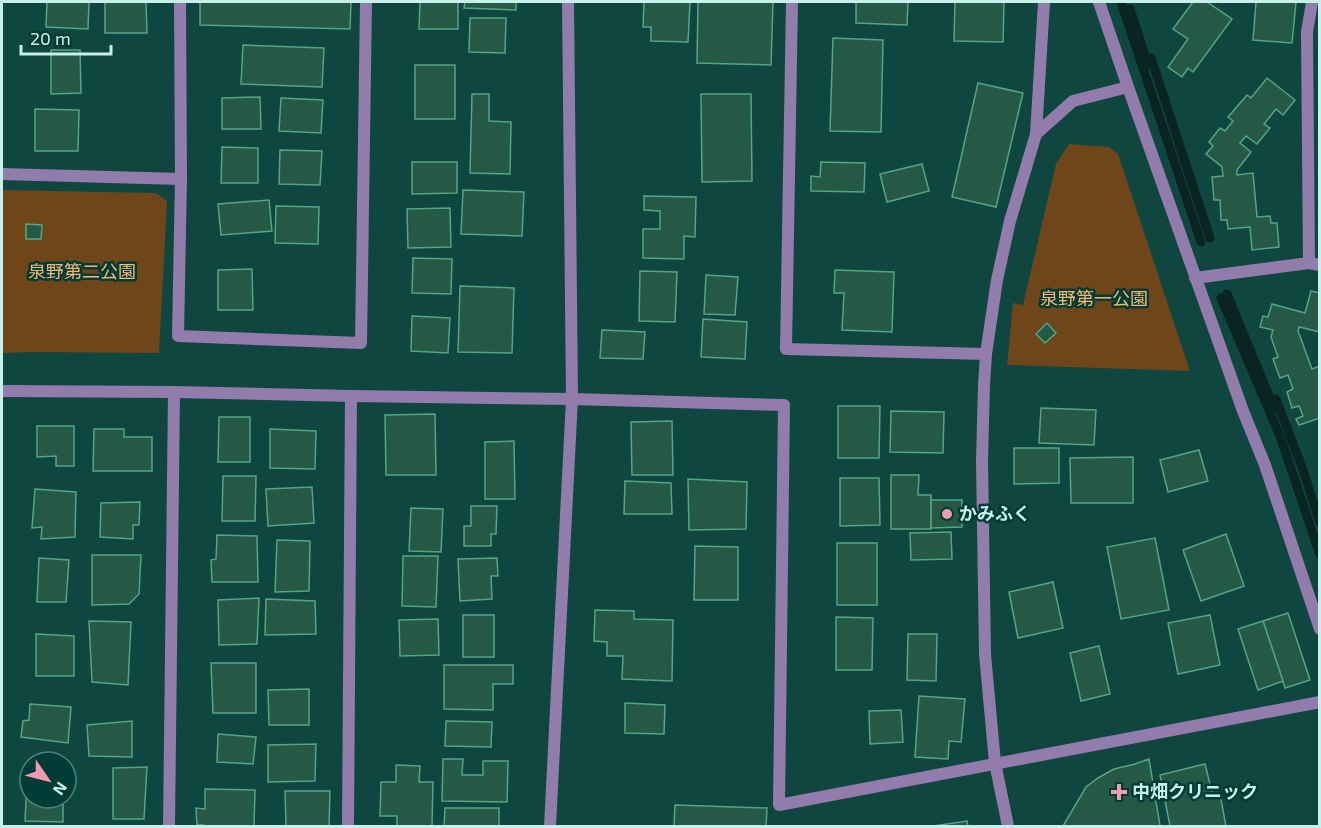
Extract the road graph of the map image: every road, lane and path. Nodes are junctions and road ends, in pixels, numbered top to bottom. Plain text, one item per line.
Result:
1 (180, 2) edge
2 (366, 2) edge
3 (568, 2) edge
4 (792, 2) edge
5 (1044, 2) edge
6 (1099, 2) edge
7 (1312, 2) edge
8 (1128, 87) junction
9 (1036, 134) junction
10 (2, 174) edge
11 (181, 179) junction
12 (1314, 264) edge
13 (1196, 278) junction
14 (986, 354) junction
15 (2, 391) edge
16 (174, 392) junction
17 (351, 396) junction
18 (572, 399) junction
19 (1320, 629) edge
20 (1320, 702) edge
21 (995, 764) junction
22 (169, 826) edge
23 (348, 826) edge
24 (550, 826) edge
25 (1008, 826) edge

1 - 11 street
2 - 11 street
3 - 18 street
4 - 14 street
5 - 9 street
6 - 8 street
7 - 12 street
8 - 9 street
8 - 13 street
9 - 14 street
10 - 11 street
12 - 13 street
13 - 19 street
14 - 21 street
15 - 16 street
16 - 17 street
16 - 22 street
17 - 18 street
17 - 23 street
18 - 21 street
18 - 24 street
20 - 21 street
21 - 25 street

